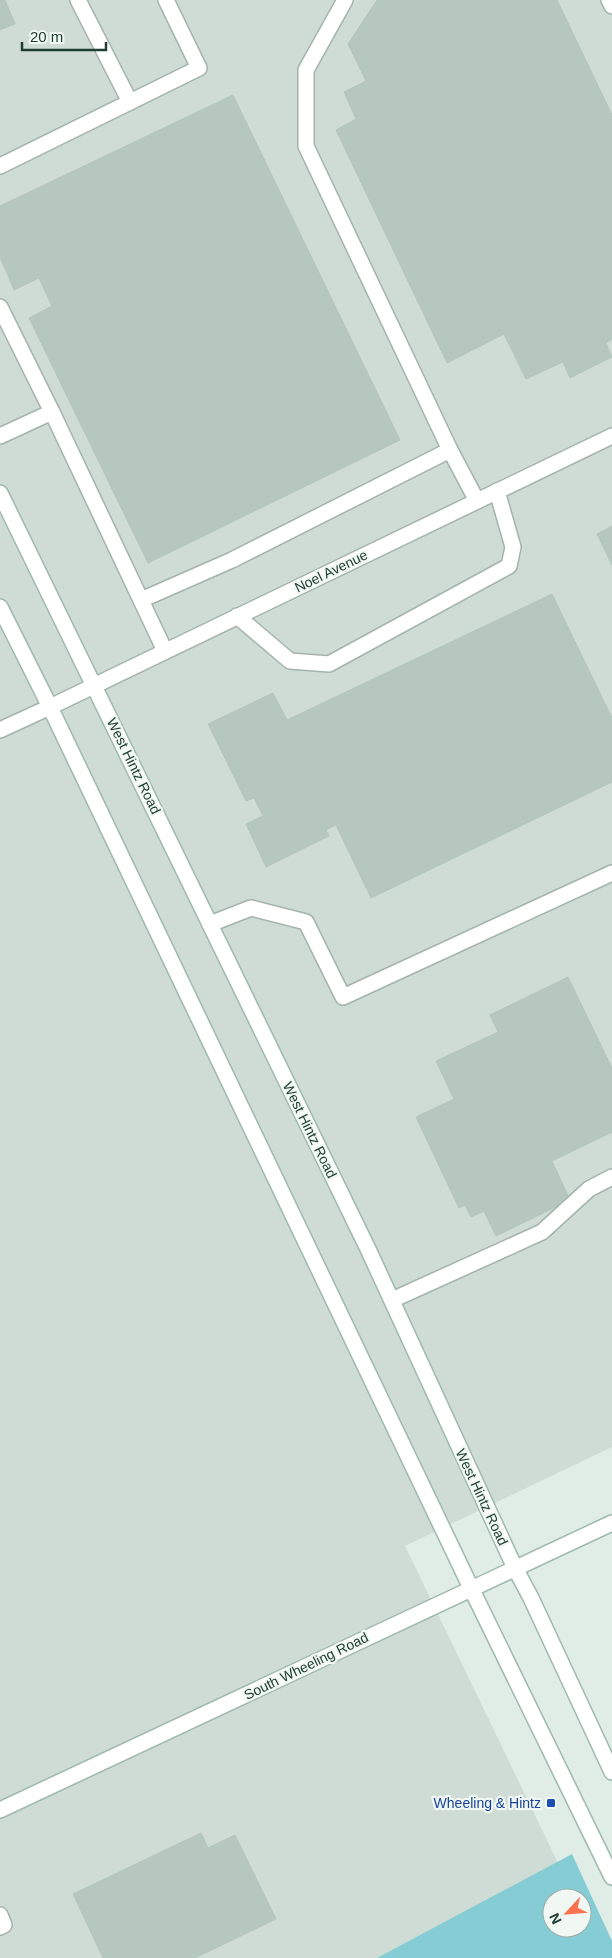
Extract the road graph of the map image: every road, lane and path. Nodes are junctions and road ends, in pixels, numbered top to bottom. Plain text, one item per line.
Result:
1 (78, 0) edge
2 (166, 0) edge
3 (345, 0) edge
4 (609, 0) edge
5 (612, 6) edge
6 (130, 102) junction
7 (0, 166) edge
8 (0, 307) edge
9 (52, 412) junction
10 (0, 436) edge
11 (612, 436) edge
12 (450, 450) junction
13 (497, 491) junction
14 (0, 492) edge
15 (477, 501) junction
16 (140, 600) junction
17 (0, 608) edge
18 (237, 616) junction
19 (165, 651) junction
20 (95, 685) junction
21 (50, 707) junction
22 (0, 730) edge
23 (612, 873) edge
24 (210, 924) junction
25 (612, 1177) edge
26 (392, 1300) junction
27 (612, 1522) edge
28 (515, 1568) junction
29 (471, 1588) junction
30 (612, 1772) edge
31 (0, 1810) edge
32 (612, 1877) edge
33 (0, 1915) edge
34 (0, 1927) edge

1 - 6 main road
2 - 6 main road
3 - 12 main road
4 - 5 main road
6 - 7 main road
8 - 9 main road
9 - 10 main road
9 - 16 main road
11 - 13 main road, Noel Avenue
12 - 15 main road
12 - 16 main road
13 - 15 main road, Noel Avenue
13 - 18 main road
14 - 20 main road, West Hintz Road
15 - 18 main road, Noel Avenue
16 - 19 main road
17 - 21 main road
18 - 19 main road, Noel Avenue
19 - 20 main road, Noel Avenue
20 - 21 main road, Noel Avenue
20 - 24 main road, West Hintz Road
21 - 22 main road, Noel Avenue
21 - 29 main road
23 - 24 main road
24 - 26 main road, West Hintz Road
25 - 26 main road
26 - 28 main road, West Hintz Road
27 - 28 main road, South Wheeling Road
28 - 29 main road, South Wheeling Road
28 - 30 main road, West Hintz Road
29 - 31 main road, South Wheeling Road
29 - 32 main road
33 - 34 main road

